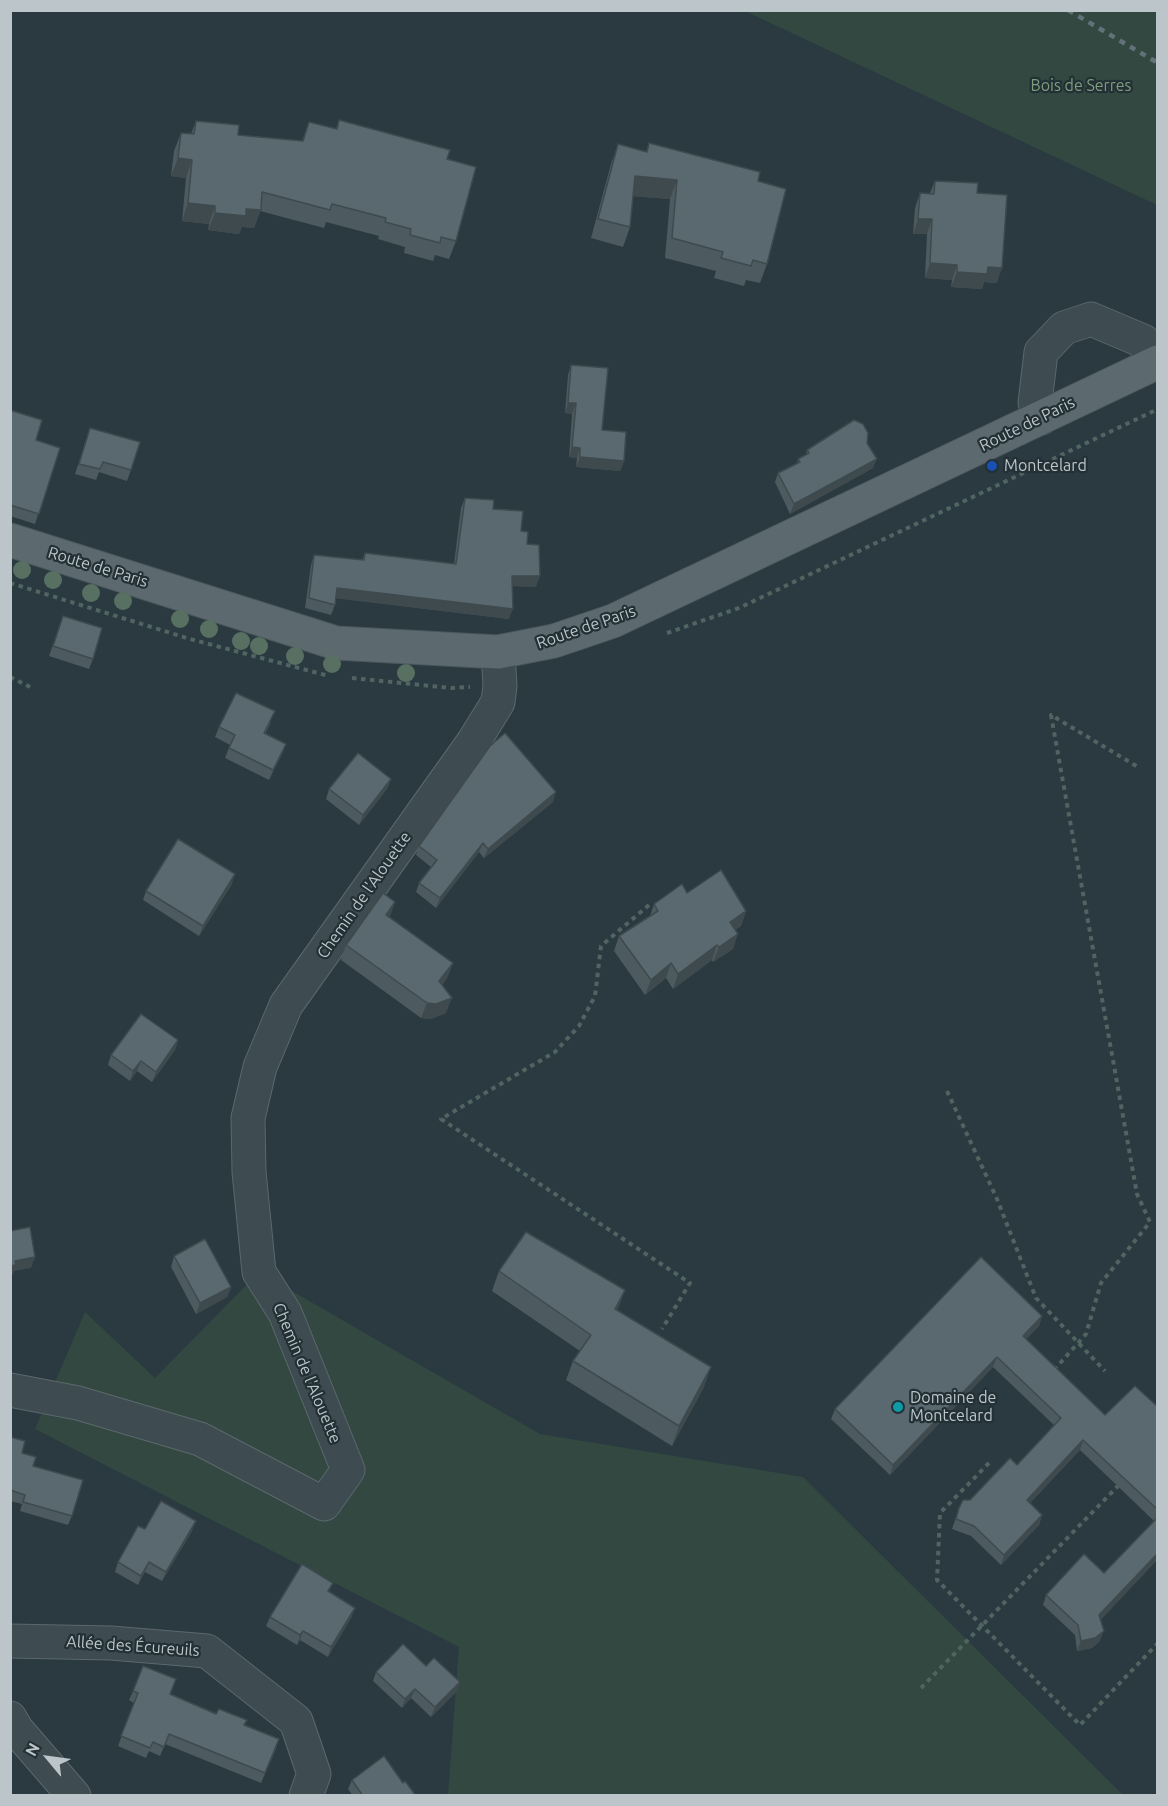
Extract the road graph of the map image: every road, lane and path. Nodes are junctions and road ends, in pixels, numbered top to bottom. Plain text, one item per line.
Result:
1 (1156, 362) edge
2 (1041, 418) junction
3 (10, 540) edge
4 (498, 652) junction
5 (10, 677) edge
6 (32, 688) dead end
7 (1138, 767) dead end
8 (650, 904) dead end
9 (947, 1091) dead end
10 (662, 1329) dead end
11 (1078, 1342) junction
12 (1105, 1371) dead end
13 (1050, 1375) edge
14 (10, 1390) edge
15 (989, 1463) dead end
16 (1118, 1486) edge
17 (981, 1625) junction
18 (10, 1641) edge
19 (1158, 1642) edge
20 (921, 1688) dead end
21 (10, 1718) edge
22 (74, 1796) edge
23 (306, 1796) edge

1 - 2 main road, Route de Paris
1 - 2 street
2 - 4 main road, Route de Paris
3 - 4 main road, Route de Paris
4 - 14 street, Chemin de l'Alouette
5 - 6 path
7 - 11 path
8 - 10 path
9 - 11 path
11 - 12 path
11 - 13 path
15 - 17 path
16 - 17 path
17 - 19 path
17 - 20 path
18 - 23 street, Allée des Écureuils
21 - 22 street

